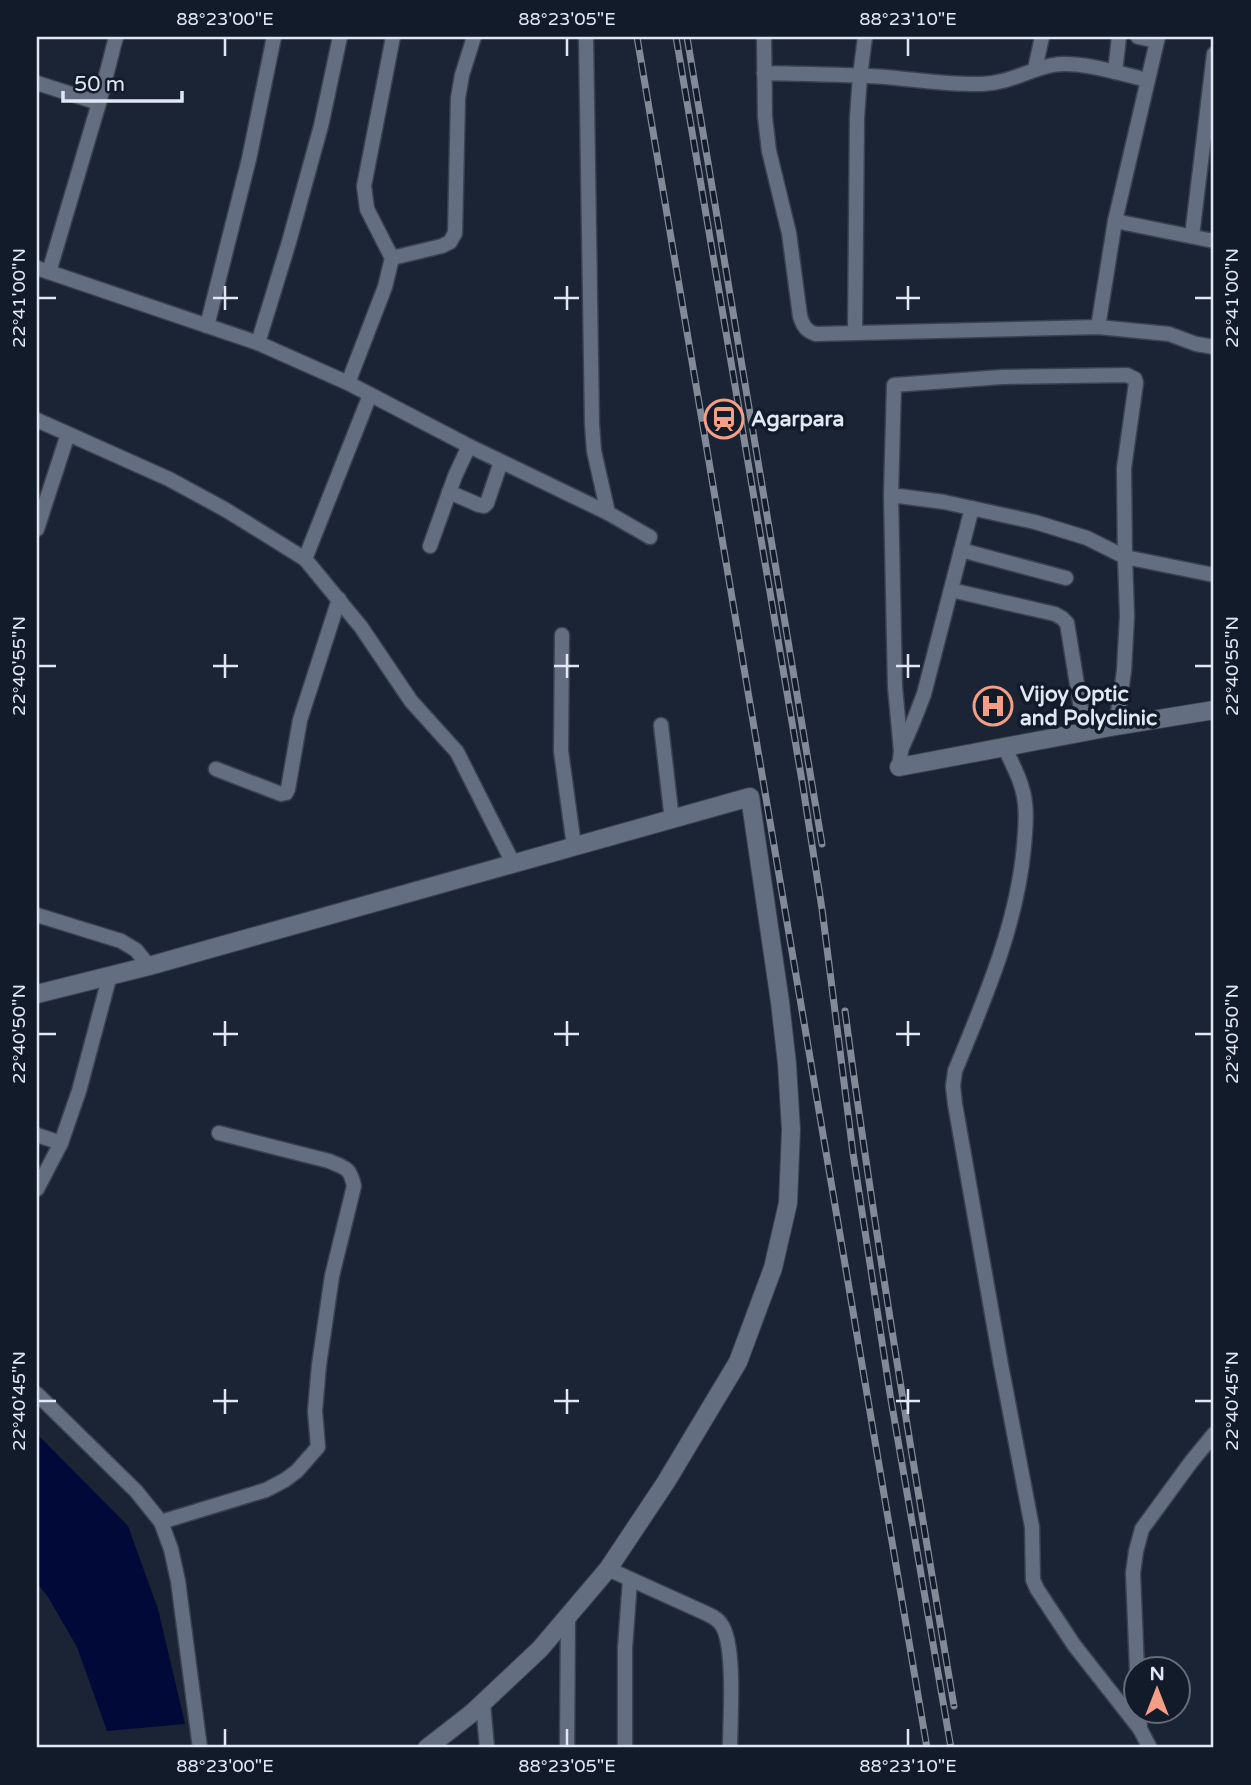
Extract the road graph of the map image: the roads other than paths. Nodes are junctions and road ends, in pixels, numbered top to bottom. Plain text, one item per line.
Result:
1 (116, 37) edge
2 (274, 37) edge
3 (340, 37) edge
4 (393, 37) edge
5 (474, 37) edge
6 (586, 37) edge
7 (764, 37) edge
8 (865, 37) edge
9 (1042, 37) edge
10 (1119, 37) edge
11 (1139, 37) edge
12 (1157, 39) edge
13 (1214, 54) edge
14 (1035, 69) junction
15 (1115, 72) junction
16 (764, 73) junction
17 (860, 76) junction
18 (1147, 80) junction
19 (37, 83) edge
20 (99, 103) junction
21 (1115, 221) junction
22 (1192, 236) junction
23 (1214, 241) edge
24 (392, 258) junction
25 (43, 270) edge
26 (207, 326) junction
27 (1098, 327) junction
28 (855, 332) junction
29 (258, 343) junction
30 (1214, 347) edge
31 (348, 383) junction
32 (370, 395) junction
33 (37, 420) edge
34 (68, 434) junction
35 (469, 446) junction
36 (501, 462) junction
37 (449, 492) junction
38 (891, 495) junction
39 (972, 508) junction
40 (608, 513) junction
41 (37, 529) edge
42 (650, 537) dead end
43 (430, 546) dead end
44 (961, 550) junction
45 (1125, 557) junction
46 (305, 559) junction
47 (1214, 575) edge
48 (1066, 578) dead end
49 (951, 590) junction
50 (339, 599) junction
51 (562, 635) dead end
52 (1214, 710) edge
53 (661, 725) dead end
54 (1116, 726) junction
55 (1085, 733) junction
56 (1005, 748) junction
57 (900, 759) junction
58 (216, 769) dead end
59 (673, 820) junction
60 (574, 846) junction
61 (513, 863) junction
62 (37, 915) edge
63 (149, 966) junction
64 (110, 975) junction
65 (37, 994) edge
66 (219, 1133) dead end
67 (37, 1135) edge
68 (61, 1143) junction
69 (37, 1189) edge
70 (37, 1394) edge
71 (1214, 1434) edge
72 (161, 1522) junction
73 (608, 1569) junction
74 (630, 1580) junction
75 (568, 1616) junction
76 (1137, 1656) edge
77 (483, 1703) junction
78 (1140, 1726) edge
79 (1140, 1729) junction
80 (200, 1748) edge
81 (427, 1748) edge
82 (487, 1748) edge
83 (567, 1748) edge
84 (625, 1748) edge
85 (730, 1748) edge
86 (1150, 1748) edge

1 - 20 street
2 - 26 street
3 - 29 street
4 - 24 street
5 - 24 street
6 - 40 street
7 - 16 street
8 - 17 street
9 - 14 street
10 - 15 street
11 - 12 street
12 - 18 street
13 - 22 street
14 - 15 street
14 - 17 street
15 - 18 street
16 - 17 street
16 - 28 street
17 - 28 street
18 - 21 street
19 - 20 street
20 - 25 street
21 - 22 street
21 - 27 street
22 - 23 street
24 - 31 street
25 - 26 street
26 - 29 street
27 - 28 street
27 - 30 street
29 - 31 street
31 - 32 street
32 - 35 street
32 - 46 street
33 - 34 street
34 - 41 street
34 - 46 street
35 - 36 street
35 - 37 street
36 - 37 street
36 - 40 street
37 - 43 street
38 - 39 street
38 - 45 street
38 - 57 street
39 - 44 street
39 - 45 street
40 - 42 street
44 - 48 street
44 - 49 street
45 - 47 street
45 - 54 street
46 - 50 street
49 - 55 street
49 - 57 street
50 - 58 street
50 - 61 street
51 - 60 street
52 - 54 street
53 - 59 street
54 - 55 street
55 - 56 street
56 - 57 street
56 - 79 street
59 - 60 street
59 - 73 street
60 - 61 street
61 - 63 street
62 - 63 street
63 - 64 street
64 - 65 street
64 - 68 street
66 - 72 street
67 - 68 street
68 - 69 street
70 - 72 street
71 - 76 street
72 - 80 street
73 - 74 street
73 - 75 street
74 - 84 street
74 - 85 street
75 - 77 street
75 - 83 street
77 - 81 street
77 - 82 street
78 - 79 street
79 - 86 street

